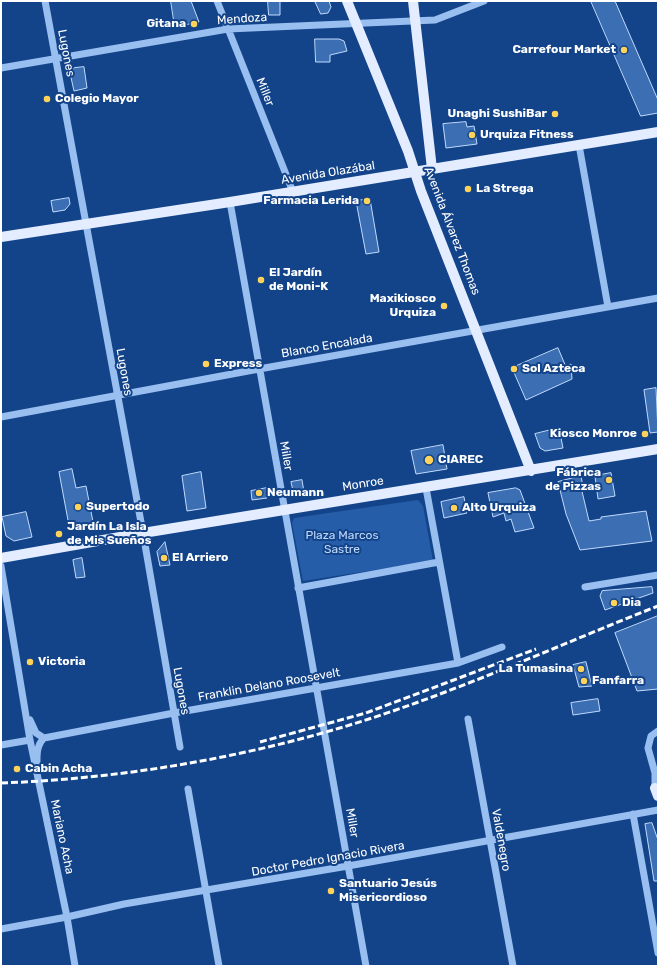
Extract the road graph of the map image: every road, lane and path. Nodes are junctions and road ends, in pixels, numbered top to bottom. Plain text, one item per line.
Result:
1 (45, 1) edge
2 (217, 1) edge
3 (347, 1) edge
4 (413, 1) edge
5 (484, 1) edge
6 (416, 21) junction
7 (357, 24) junction
8 (228, 30) junction
9 (56, 60) junction
10 (1, 68) edge
11 (658, 132) edge
12 (579, 145) junction
13 (432, 169) junction
14 (414, 172) junction
15 (292, 192) junction
16 (230, 202) junction
17 (86, 224) junction
18 (1, 237) edge
19 (658, 298) edge
20 (608, 307) junction
21 (476, 330) junction
22 (260, 369) junction
23 (117, 396) junction
24 (1, 417) edge
25 (658, 449) edge
26 (531, 471) junction
27 (426, 488) junction
28 (284, 510) junction
29 (143, 533) junction
30 (1, 558) edge
31 (439, 562) junction
32 (1, 566) edge
33 (658, 575) edge
34 (585, 587) dead end
35 (298, 588) junction
36 (502, 647) dead end
37 (458, 664) junction
38 (316, 688) junction
39 (27, 712) junction
40 (174, 713) junction
41 (468, 719) dead end
42 (658, 731) edge
43 (44, 738) junction
44 (30, 740) junction
45 (1, 745) edge
46 (180, 747) dead end
47 (37, 766) junction
48 (188, 789) dead end
49 (656, 792) edge
50 (658, 810) edge
51 (633, 814) junction
52 (490, 840) junction
53 (348, 866) junction
54 (205, 891) junction
55 (67, 917) junction
56 (1, 929) edge
57 (658, 953) edge
58 (75, 966) edge
59 (220, 966) edge
60 (366, 966) edge
61 (513, 966) edge

1 - 9 street, Lugones
2 - 8 street, Miller
3 - 7 main road, Avenida Álvarez Thomas
4 - 6 main road
5 - 6 street, Mendoza
6 - 7 street, Mendoza
6 - 13 main road
7 - 8 street, Mendoza
7 - 14 main road, Avenida Álvarez Thomas
8 - 9 street, Mendoza
8 - 15 street, Miller
9 - 10 street, Mendoza
9 - 17 street, Lugones
11 - 12 main road, Avenida Olazábal
12 - 13 main road, Avenida Olazábal
12 - 20 street
13 - 14 main road, Avenida Olazábal
14 - 15 main road, Avenida Olazábal
14 - 21 main road, Avenida Álvarez Thomas
15 - 16 main road, Avenida Olazábal
16 - 17 main road, Avenida Olazábal
16 - 22 street, Miller
17 - 18 main road, Avenida Olazábal
17 - 23 street, Lugones
19 - 20 street, Blanco Encalada
20 - 21 street, Blanco Encalada
21 - 22 street, Blanco Encalada
21 - 26 main road, Avenida Álvarez Thomas
22 - 23 street, Blanco Encalada
22 - 28 street, Miller
23 - 24 street, Blanco Encalada
23 - 29 street, Lugones
25 - 26 main road, Monroe
26 - 27 main road, Monroe
27 - 28 main road, Monroe
27 - 31 street
28 - 29 main road, Monroe
28 - 35 street, Miller
29 - 30 main road, Monroe
29 - 40 street, Lugones
31 - 35 street
31 - 37 street
32 - 39 street, Mariano Acha
33 - 34 street
35 - 38 street, Miller
36 - 37 street, Franklin Delano Roosevelt
37 - 38 street, Franklin Delano Roosevelt
38 - 40 street, Franklin Delano Roosevelt
38 - 53 street, Miller
39 - 43 street, Mariano Acha
39 - 44 street, Mariano Acha
40 - 43 street, Franklin Delano Roosevelt
40 - 46 street, Lugones
41 - 52 street, Valdenegro
42 - 49 street
43 - 47 street
44 - 45 street
44 - 47 street, Mariano Acha
47 - 55 street, Mariano Acha
48 - 54 street
50 - 51 street, Doctor Pedro Ignacio Rivera
51 - 52 street, Doctor Pedro Ignacio Rivera
51 - 57 street
52 - 53 street, Doctor Pedro Ignacio Rivera
52 - 61 street, Valdenegro
53 - 54 street, Doctor Pedro Ignacio Rivera
53 - 60 street, Miller
54 - 55 street, Doctor Pedro Ignacio Rivera
54 - 59 street
55 - 56 street, Doctor Pedro Ignacio Rivera
55 - 58 street, Mariano Acha

